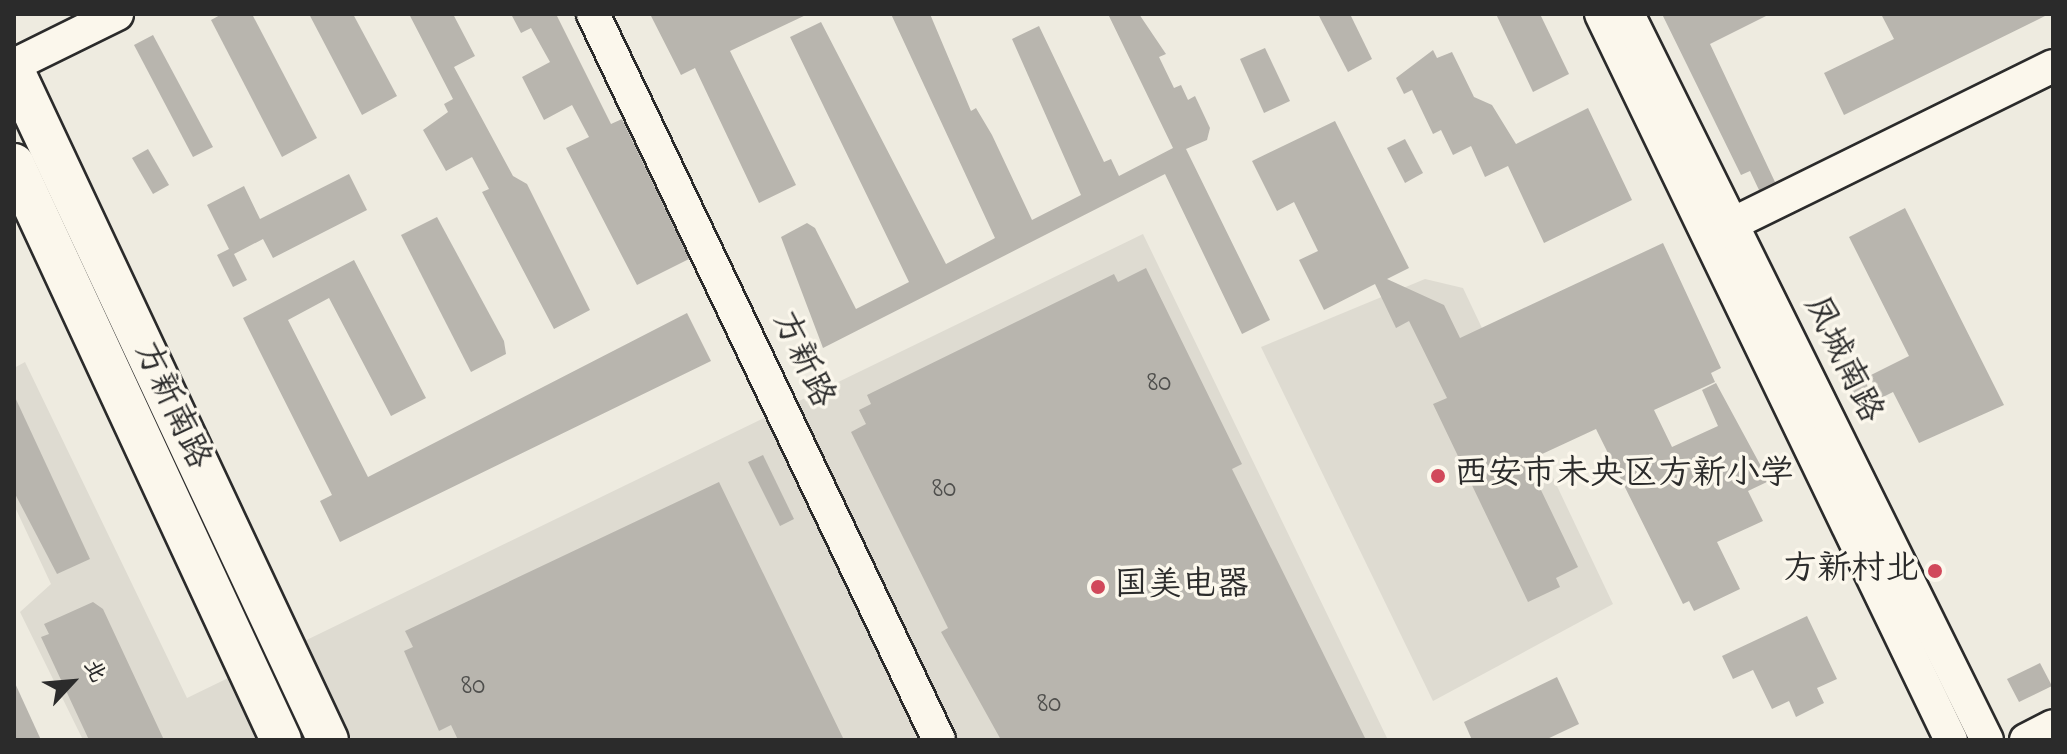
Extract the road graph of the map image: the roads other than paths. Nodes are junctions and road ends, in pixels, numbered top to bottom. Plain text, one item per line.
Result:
1 (117, 14) edge
2 (593, 14) edge
3 (1601, 14) edge
4 (1628, 14) edge
5 (14, 65) edge
6 (2053, 66) edge
7 (14, 71) edge
8 (14, 164) edge
9 (1732, 224) junction
10 (2053, 726) edge
11 (281, 740) edge
12 (328, 740) edge
13 (939, 740) edge
14 (1951, 740) edge
15 (1987, 740) edge
16 (2026, 740) edge

1 - 5 street
2 - 13 street, 方新路
3 - 14 street, 凤城南路
4 - 9 street, 凤城南路
6 - 9 street
7 - 12 main road, 方新南路
8 - 11 main road, 方新南路
9 - 15 street, 凤城南路
10 - 16 street

